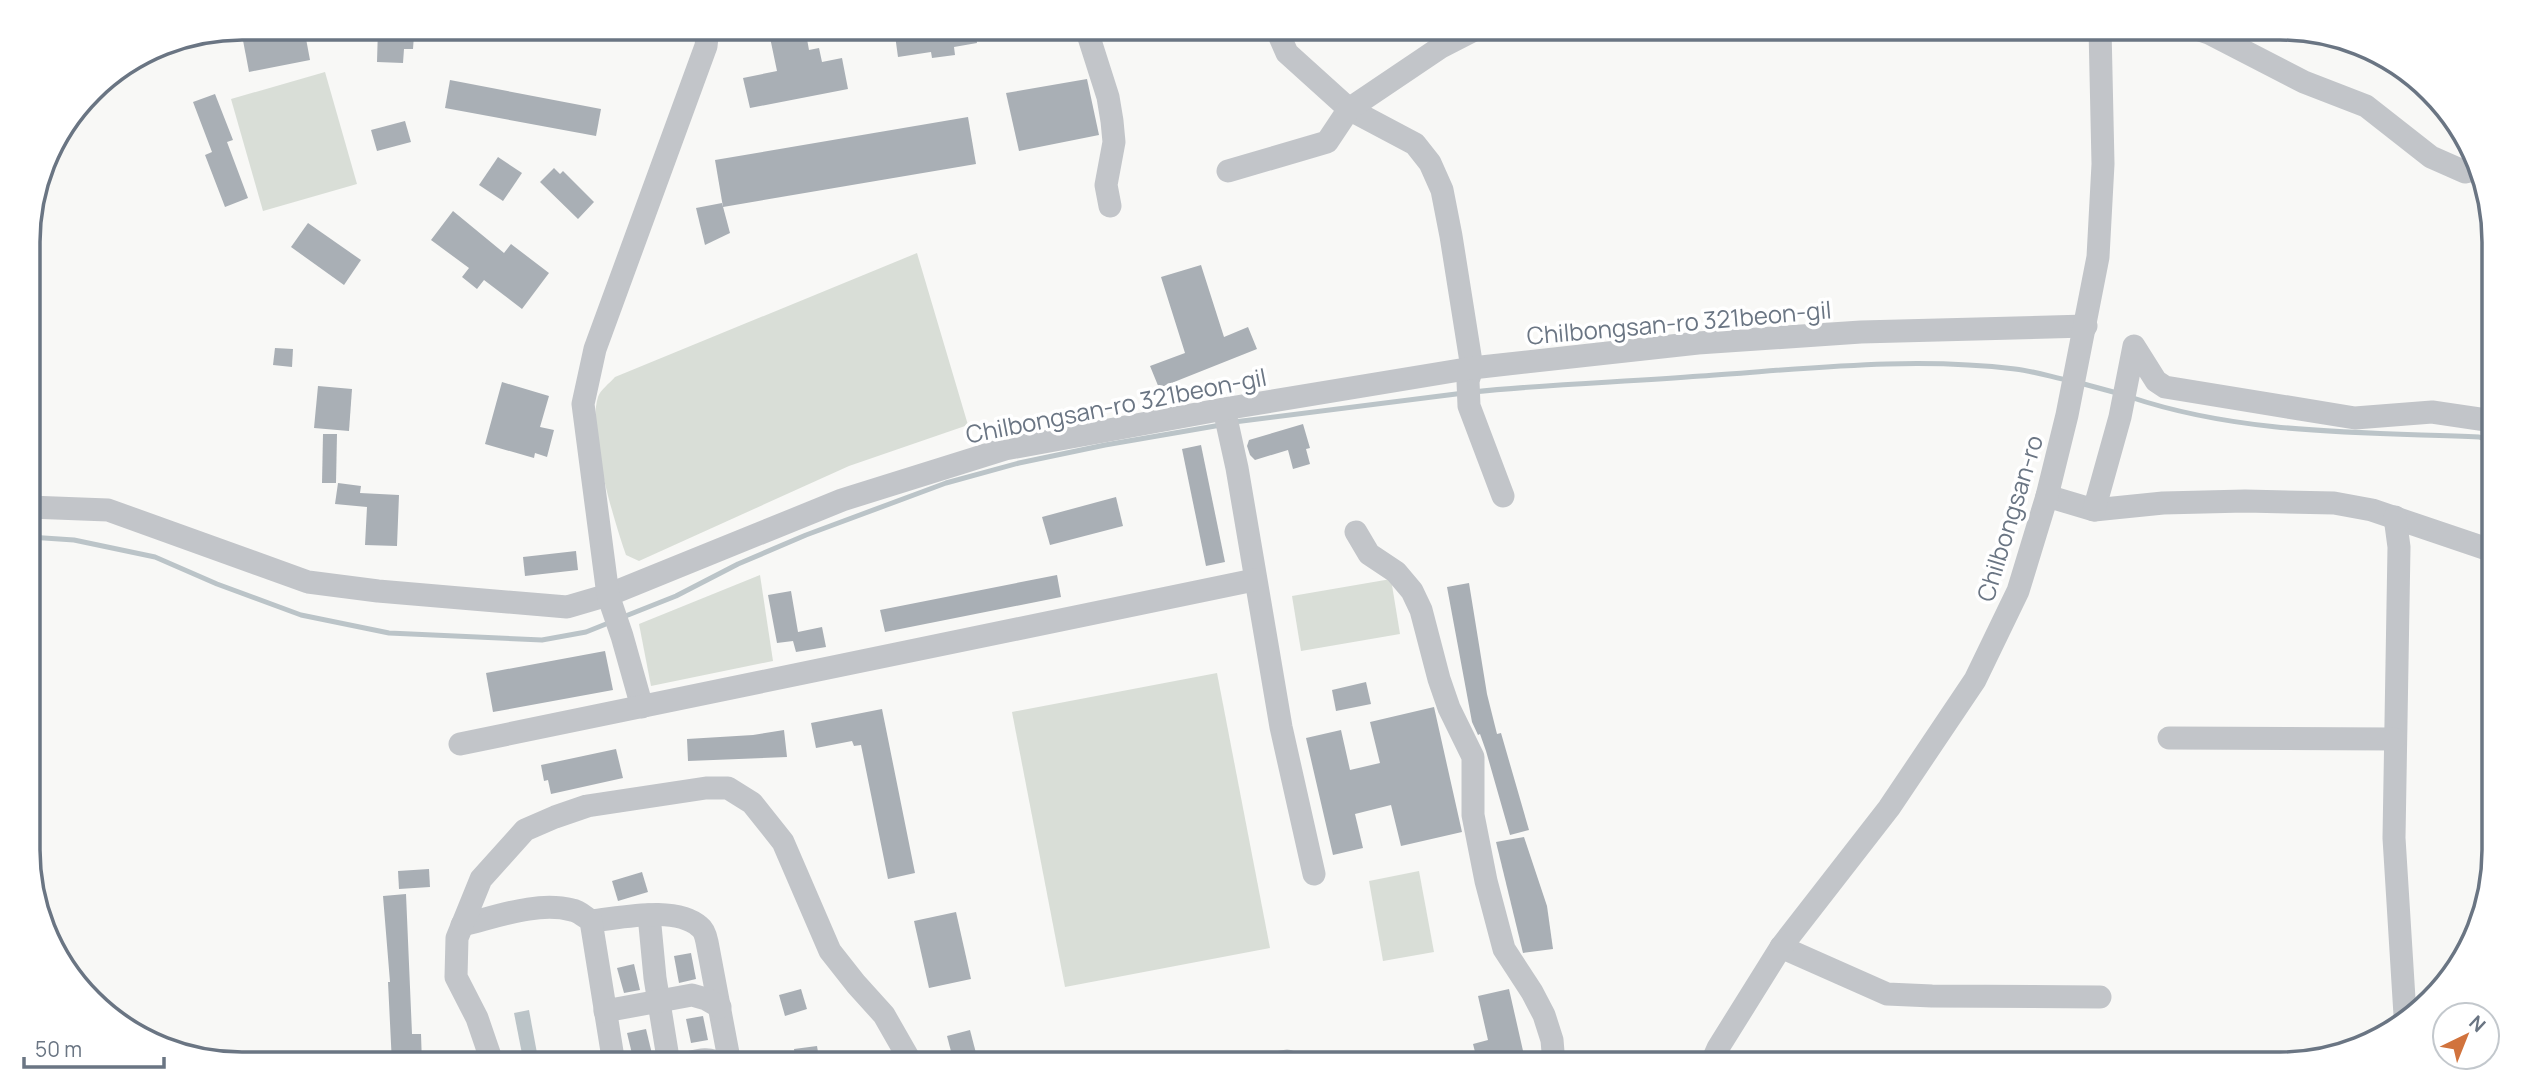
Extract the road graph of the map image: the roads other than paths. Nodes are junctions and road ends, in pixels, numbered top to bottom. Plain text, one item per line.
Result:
1 (707, 40) edge
2 (1090, 40) edge
3 (1281, 40) edge
4 (1455, 40) edge
5 (2100, 40) edge
6 (2223, 40) edge
7 (1349, 109) junction
8 (1228, 171) dead end
9 (2468, 171) edge
10 (1110, 205) dead end
11 (2086, 326) junction
12 (1470, 375) junction
13 (1224, 409) junction
14 (2482, 419) edge
15 (1503, 496) dead end
16 (2047, 496) junction
17 (41, 507) edge
18 (2094, 510) junction
19 (2395, 517) junction
20 (1356, 532) dead end
21 (2482, 547) edge
22 (1255, 580) junction
23 (608, 595) junction
24 (642, 707) junction
25 (2169, 738) dead end
26 (2394, 739) junction
27 (460, 744) dead end
28 (1314, 874) dead end
29 (649, 915) junction
30 (591, 921) junction
31 (462, 925) junction
32 (1781, 947) junction
33 (2100, 997) dead end
34 (659, 1001) junction
35 (720, 1007) junction
36 (2404, 1009) edge
37 (605, 1012) junction
38 (1553, 1051) edge
39 (1717, 1051) edge
40 (488, 1052) edge
41 (612, 1052) edge
42 (667, 1052) edge
43 (728, 1052) edge
44 (905, 1052) edge

1 - 23 street
2 - 10 street
3 - 7 street
4 - 7 street
5 - 11 street, Chilbongsan-ro
6 - 9 street
7 - 8 street
7 - 12 street
11 - 12 street, Chilbongsan-ro 321beon-gil
11 - 16 street, Chilbongsan-ro
12 - 13 street, Chilbongsan-ro 321beon-gil
12 - 15 street
13 - 22 street
13 - 23 street, Chilbongsan-ro 321beon-gil
14 - 18 street
16 - 18 street
16 - 32 street, Chilbongsan-ro
17 - 23 street, Chilbongsan-ro 321beon-gil
18 - 19 street
19 - 21 street
19 - 26 street
20 - 38 street
22 - 24 street
22 - 28 street
23 - 24 street
24 - 27 street
25 - 26 street
26 - 36 street
29 - 30 street
29 - 34 street
29 - 35 street
30 - 31 street
30 - 37 street
31 - 40 street
31 - 44 street
32 - 33 street
32 - 39 street, Chilbongsan-ro
34 - 35 street
34 - 37 street
34 - 42 street
35 - 43 street
37 - 41 street

